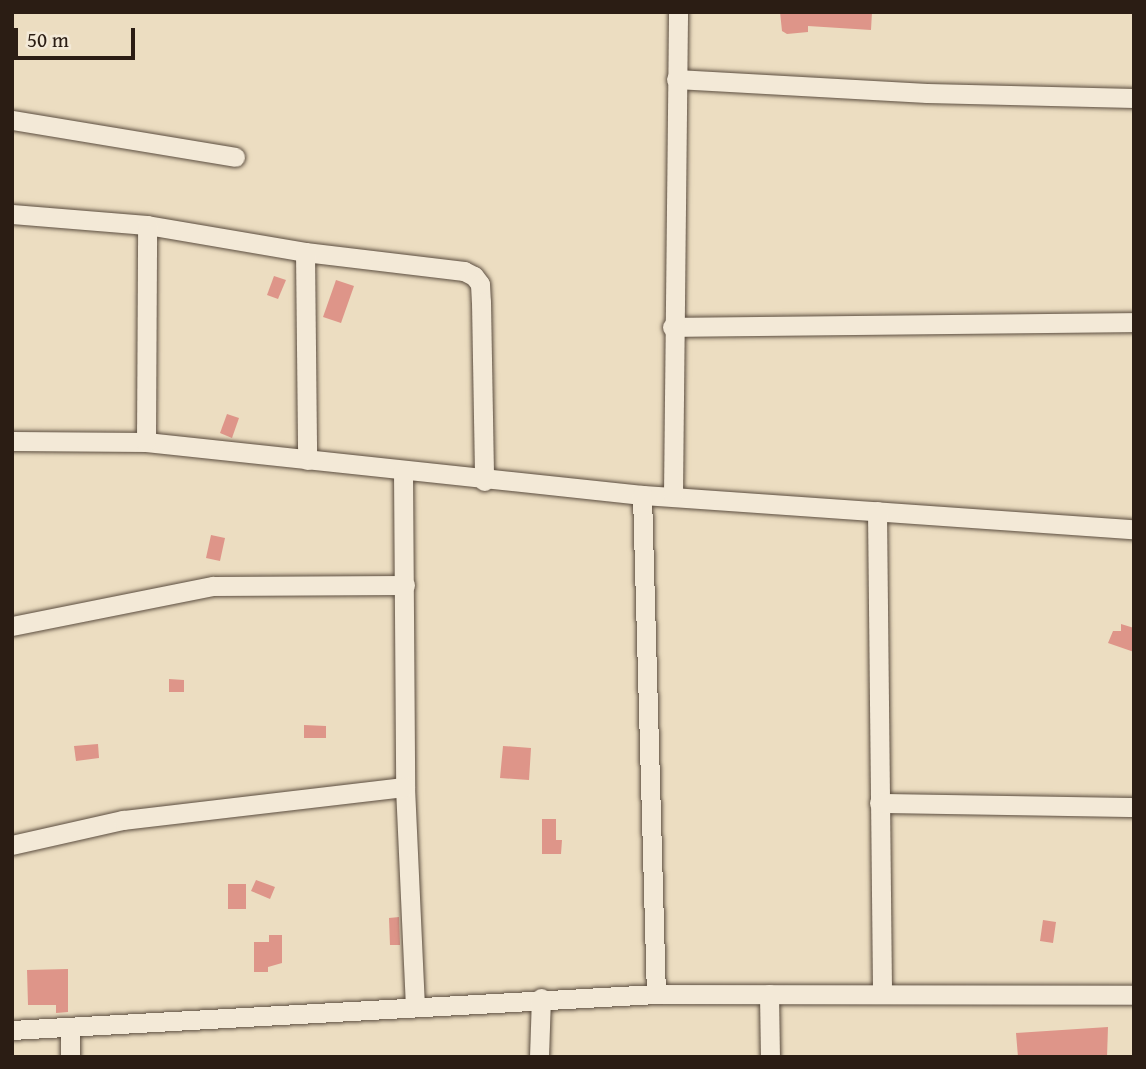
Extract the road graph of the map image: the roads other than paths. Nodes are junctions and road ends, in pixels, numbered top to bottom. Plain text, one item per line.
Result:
1 (678, 12) edge
2 (676, 79) junction
3 (1134, 98) edge
4 (12, 120) edge
5 (234, 157) dead end
6 (12, 214) edge
7 (147, 225) junction
8 (305, 252) junction
9 (1134, 322) edge
10 (672, 327) junction
11 (12, 441) edge
12 (146, 442) junction
13 (307, 460) junction
14 (403, 471) junction
15 (484, 481) junction
16 (673, 494) junction
17 (642, 495) junction
18 (877, 511) junction
19 (1134, 528) edge
20 (405, 585) junction
21 (12, 626) edge
22 (405, 787) junction
23 (879, 803) junction
24 (1134, 807) edge
25 (12, 845) edge
26 (656, 994) junction
27 (769, 994) junction
28 (882, 994) junction
29 (1134, 995) edge
30 (541, 998) junction
31 (415, 1007) junction
32 (12, 1030) edge
33 (70, 1030) junction
34 (70, 1057) edge
35 (539, 1057) edge
36 (769, 1057) edge

1 - 2 street
2 - 3 street
2 - 10 street
4 - 5 street
6 - 7 street
7 - 8 street
7 - 12 street
8 - 13 street
8 - 15 street
9 - 10 street
10 - 16 street
11 - 12 street
12 - 13 street
13 - 14 street
14 - 15 street
14 - 20 street
15 - 17 street
16 - 17 street
16 - 18 street
17 - 26 street
18 - 19 street
18 - 23 street
20 - 21 street
20 - 22 street
22 - 25 street
22 - 31 street
23 - 24 street
23 - 28 street
26 - 27 street
26 - 30 street
27 - 28 street
27 - 36 street
28 - 29 street
30 - 31 street
30 - 35 street
31 - 33 street
32 - 33 street
33 - 34 street

